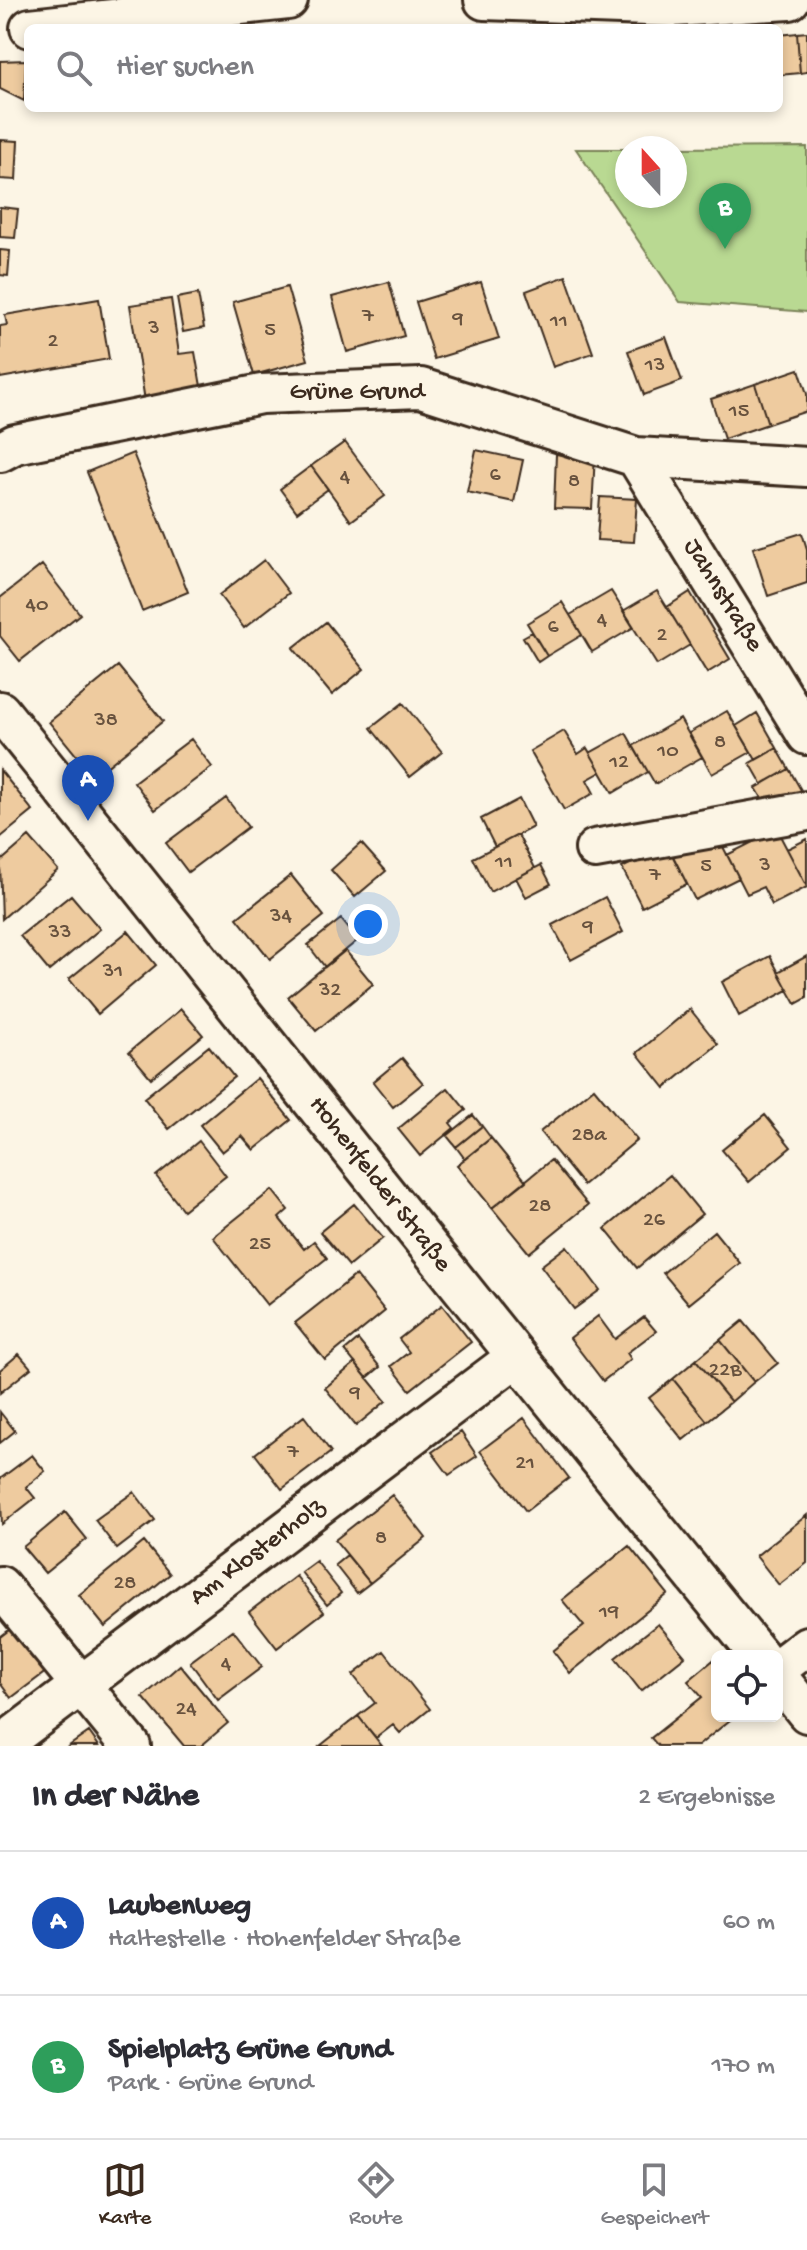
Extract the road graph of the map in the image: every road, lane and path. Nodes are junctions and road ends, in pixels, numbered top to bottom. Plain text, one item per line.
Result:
1 (288, 0) edge
2 (484, 0) edge
3 (790, 0) edge
4 (674, 4) edge
5 (66, 24) edge
6 (24, 29) edge
7 (0, 32) edge
8 (0, 452) edge
9 (636, 457) junction
10 (807, 467) edge
11 (0, 711) edge
12 (807, 735) edge
13 (807, 811) edge
14 (595, 849) dead end
15 (515, 1358) junction
16 (0, 1586) edge
17 (807, 1646) edge
18 (755, 1650) edge
19 (783, 1664) edge
20 (783, 1683) edge
21 (81, 1687) junction
22 (807, 1713) edge
23 (0, 1746) edge
24 (131, 1746) edge

1 - 5 street
2 - 4 street
3 - 4 street
6 - 7 street
8 - 9 street, Grüne Grund
9 - 10 street, Grüne Grund
9 - 12 street, Jahnstraße
11 - 15 street, Hohenfelder Straße
13 - 14 street
15 - 18 street, Hohenfelder Straße
15 - 21 street, Am Klosterholz
16 - 21 street
17 - 19 street
20 - 22 street
21 - 23 street, Am Klosterholz
21 - 24 street

